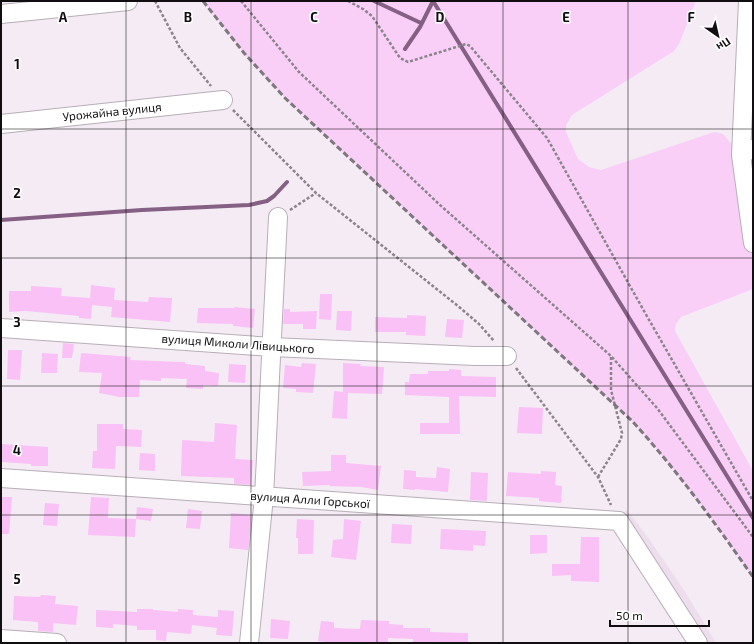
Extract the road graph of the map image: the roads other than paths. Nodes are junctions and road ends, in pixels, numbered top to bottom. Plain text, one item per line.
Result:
1 (128, 1) edge
2 (748, 1) edge
3 (1, 14) edge
4 (223, 100) road end
5 (1, 124) edge
6 (747, 151) edge
7 (278, 218) road end
8 (753, 243) edge
9 (1, 328) edge
10 (272, 347) junction
11 (506, 356) road end
12 (1, 478) edge
13 (264, 496) junction
14 (1, 639) edge
15 (57, 643) edge
16 (249, 643) edge
17 (698, 643) edge

1 - 3 street
2 - 6 street
4 - 5 street, Урожайна вулиця
6 - 8 street
7 - 10 street
9 - 10 street, вулиця Миколи Лівицького
10 - 11 street, вулиця Миколи Лівицького
10 - 13 street
12 - 13 street, вулиця Алли Горської
13 - 16 street
13 - 17 street, вулиця Алли Горської
14 - 15 street

